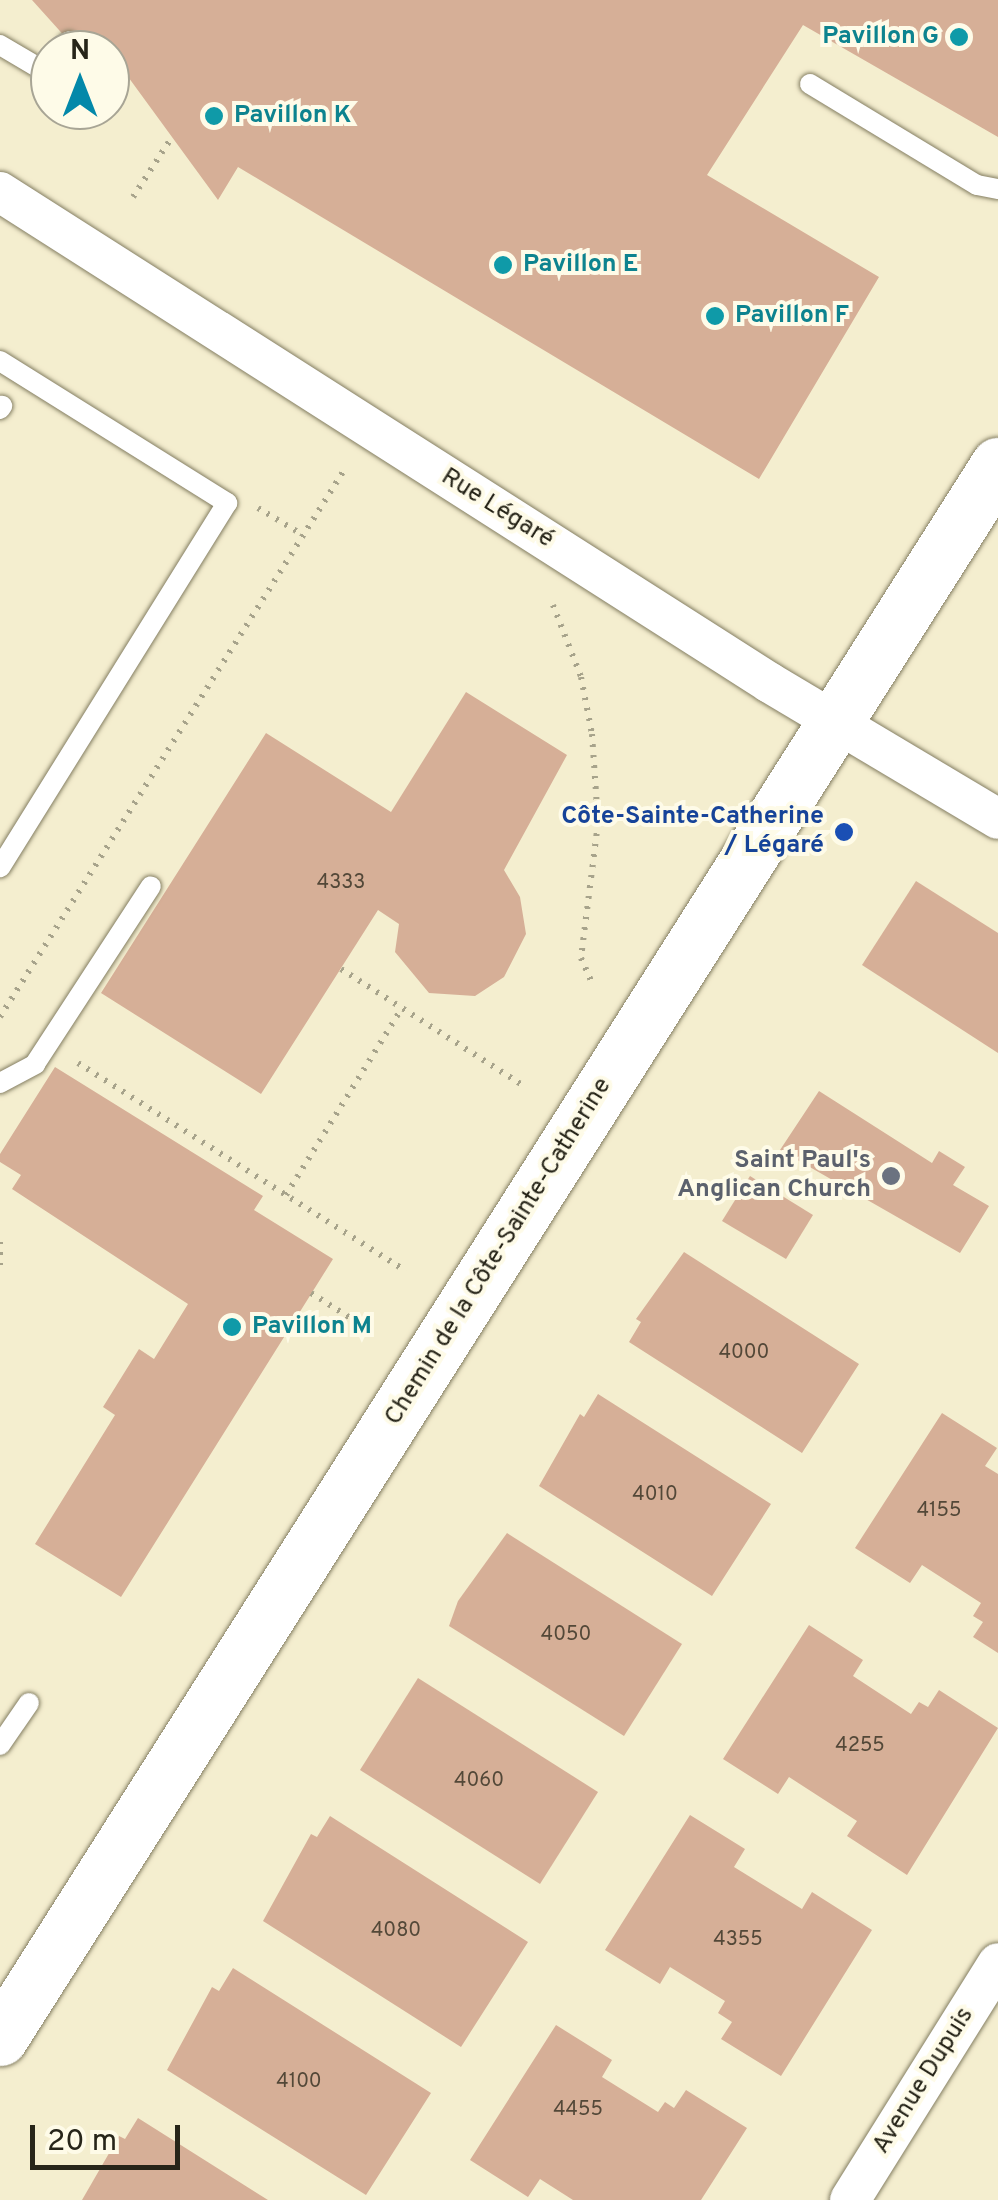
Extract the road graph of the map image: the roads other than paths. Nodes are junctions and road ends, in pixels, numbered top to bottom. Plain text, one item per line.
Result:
1 (0, 46) edge
2 (30, 64) edge
3 (810, 84) dead end
4 (998, 189) edge
5 (0, 192) edge
6 (0, 361) edge
7 (998, 465) edge
8 (836, 720) junction
9 (998, 819) edge
10 (0, 867) edge
11 (151, 886) dead end
12 (1, 1076) edge
13 (28, 1703) dead end
14 (0, 1746) edge
15 (998, 1963) edge
16 (0, 2038) edge
17 (850, 2200) edge

1 - 2 lane
3 - 4 lane
5 - 8 street, Rue Légaré
6 - 10 lane
7 - 8 main road, Chemin de la Côte-Sainte-Catherine
8 - 9 street, Rue Légaré
8 - 16 main road, Chemin de la Côte-Sainte-Catherine
11 - 12 lane
13 - 14 lane
15 - 17 street, Avenue Dupuis

